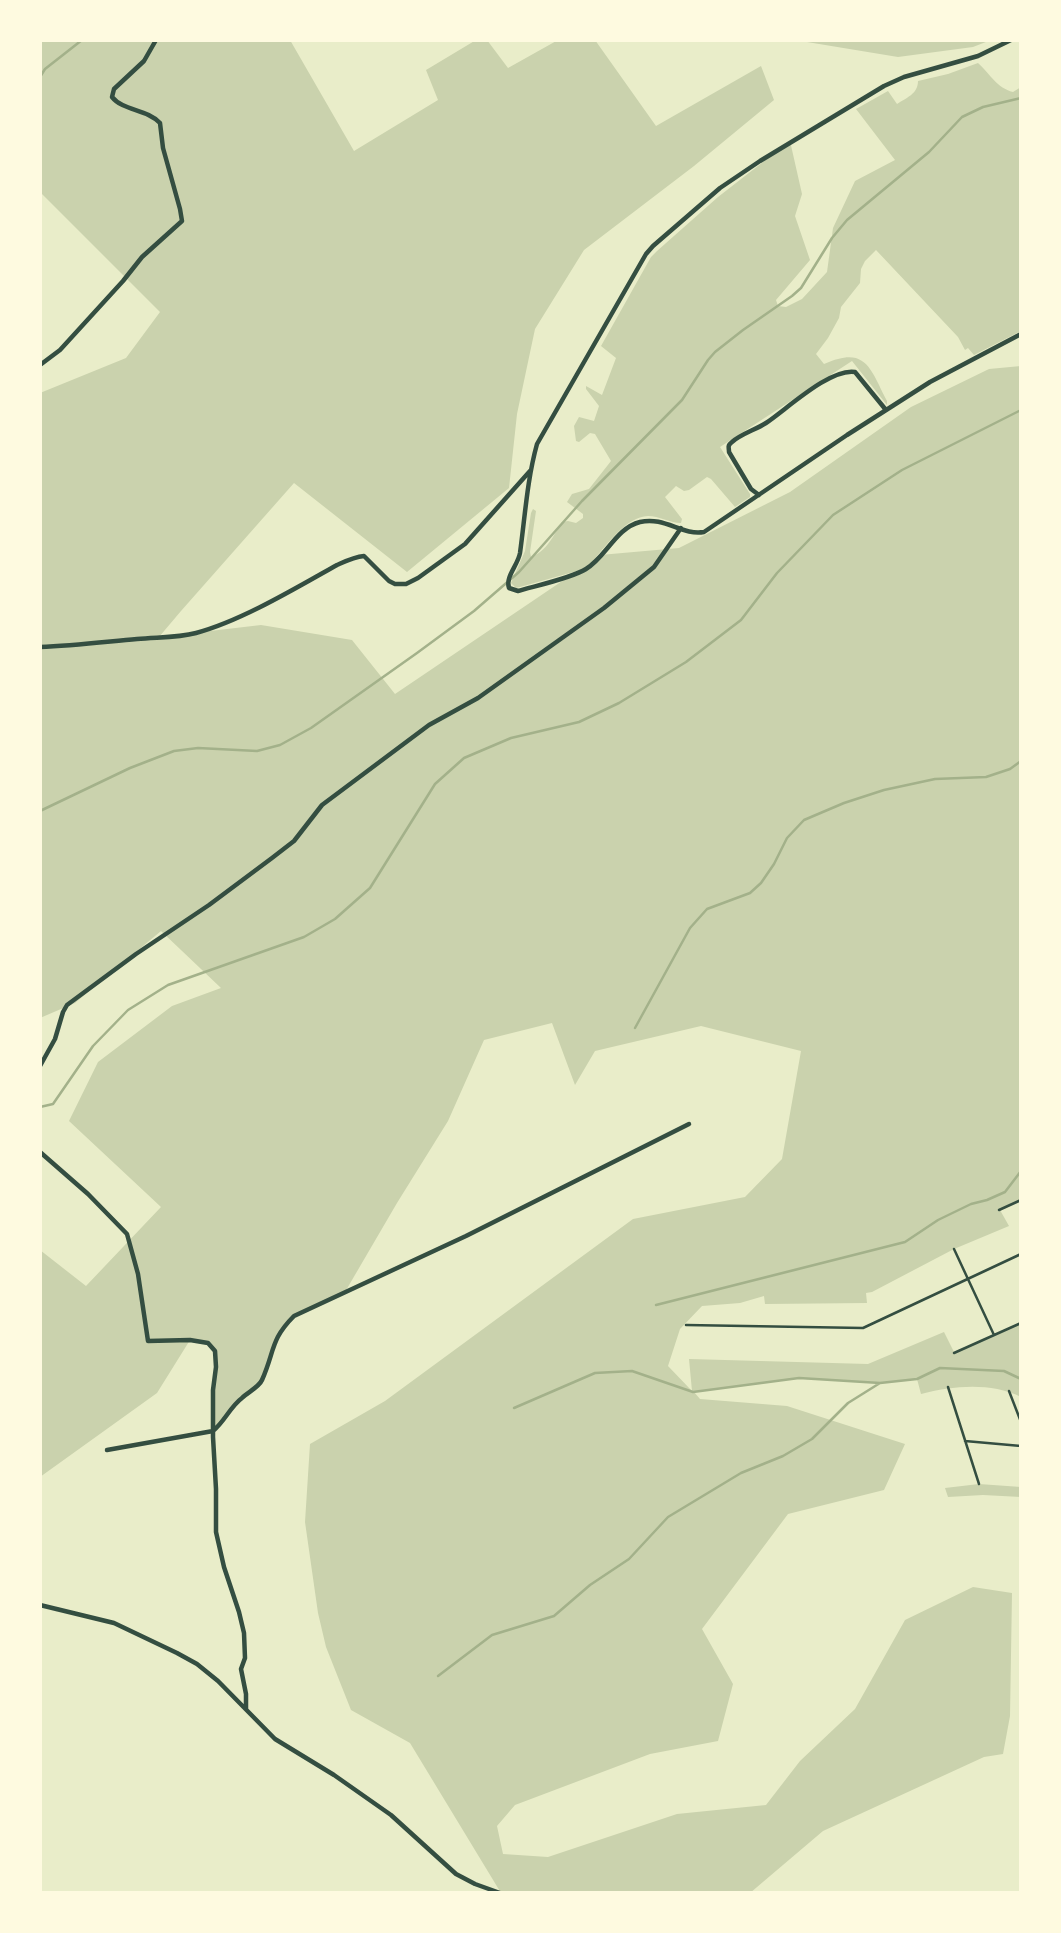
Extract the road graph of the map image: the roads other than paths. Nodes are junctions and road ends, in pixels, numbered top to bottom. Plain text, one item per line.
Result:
1 (156, 40) edge
2 (1010, 40) edge
3 (1021, 334) edge
4 (40, 365) edge
5 (886, 410) junction
6 (531, 470) junction
7 (759, 495) junction
8 (681, 528) junction
9 (40, 647) edge
10 (40, 1066) edge
11 (690, 1124) dead end
12 (40, 1152) edge
13 (1021, 1199) edge
14 (999, 1210) dead end
15 (954, 1249) dead end
16 (1021, 1254) edge
17 (967, 1278) junction
18 (1021, 1323) edge
19 (686, 1325) dead end
20 (994, 1335) junction
21 (954, 1353) dead end
22 (948, 1387) dead end
23 (1009, 1391) dead end
24 (1021, 1422) edge
25 (213, 1431) junction
26 (965, 1441) junction
27 (1021, 1446) edge
28 (107, 1450) dead end
29 (979, 1485) dead end
30 (40, 1605) edge
31 (246, 1709) junction
32 (500, 1893) edge

1 - 4 street
2 - 6 street
3 - 5 street
5 - 7 street
5 - 7 street
6 - 8 street
6 - 9 street
7 - 8 street
8 - 10 street
11 - 25 street
12 - 25 street
13 - 14 lane
15 - 17 lane
16 - 17 lane
17 - 19 lane
17 - 20 lane
18 - 20 lane
20 - 21 lane
22 - 26 lane
23 - 24 lane
25 - 28 street
25 - 31 street
26 - 27 lane
26 - 29 lane
30 - 31 street
31 - 32 street

